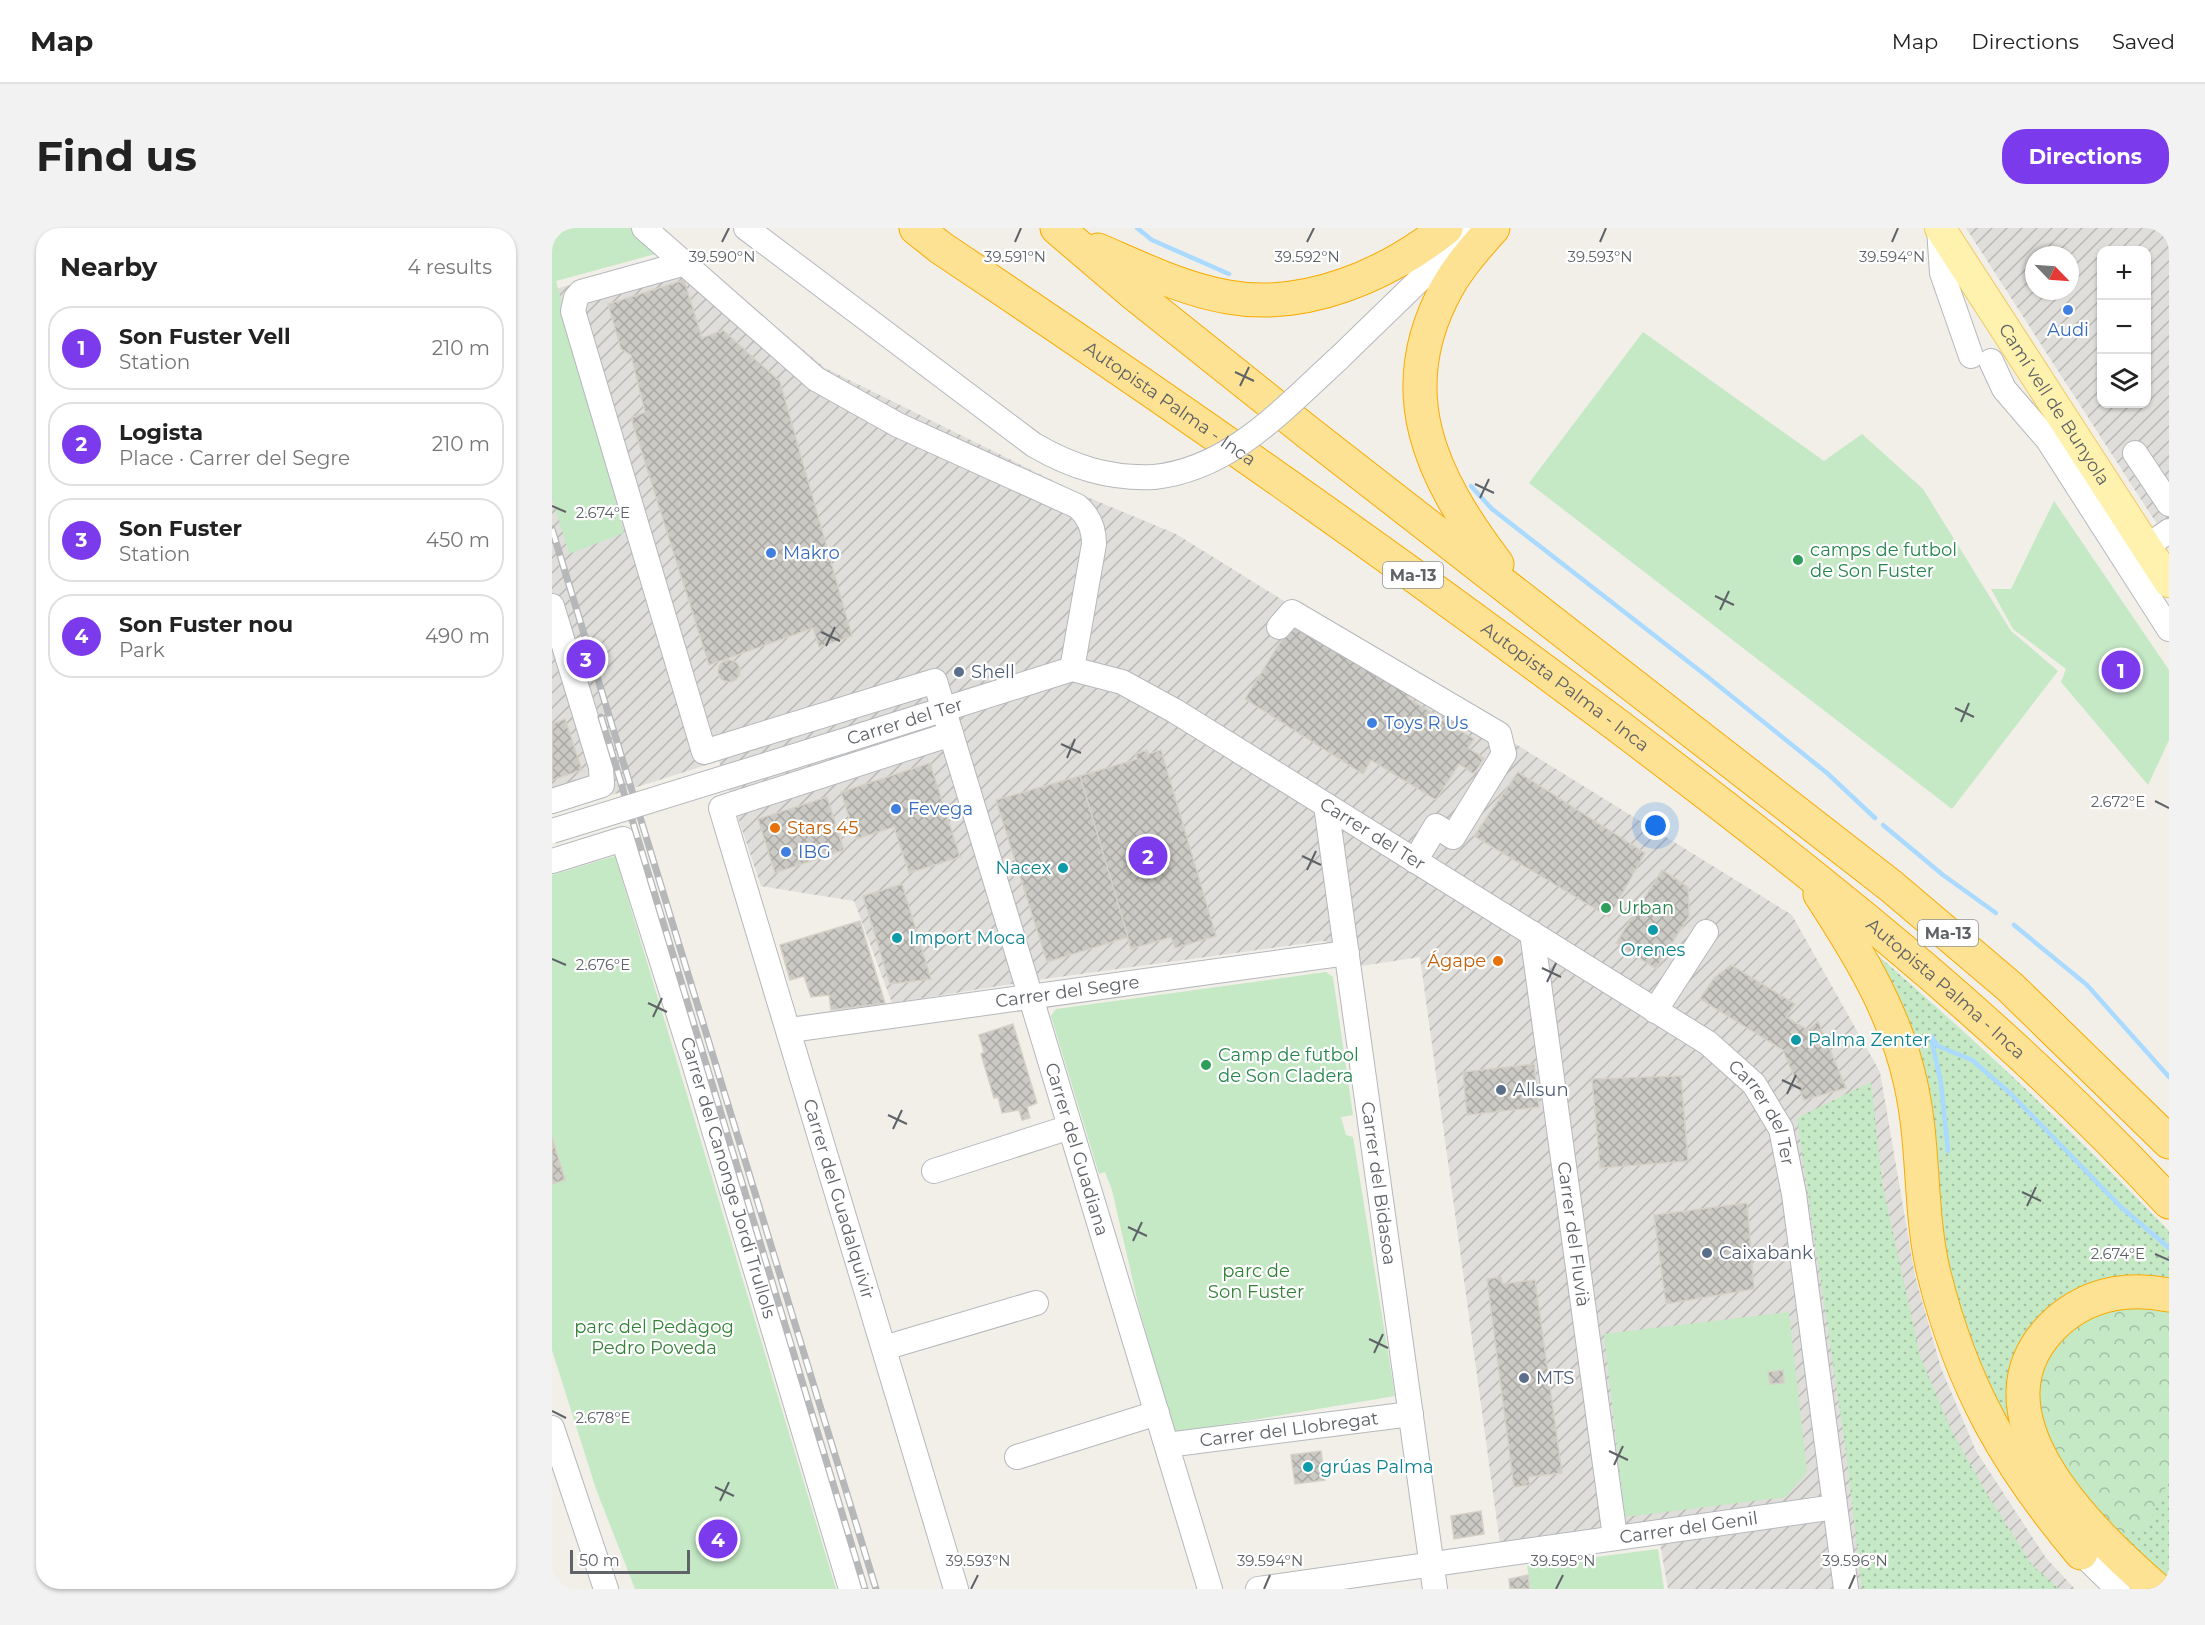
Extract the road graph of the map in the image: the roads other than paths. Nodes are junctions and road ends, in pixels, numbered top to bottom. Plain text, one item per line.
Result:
1 (644, 228) edge
2 (746, 228) edge
3 (916, 228) edge
4 (1940, 228) edge
5 (1471, 230) edge
6 (1061, 232) edge
7 (682, 264) junction
8 (1974, 357) junction
9 (2031, 368) junction
10 (2135, 453) dead end
11 (2169, 504) edge
12 (2158, 539) edge
13 (2169, 582) edge
14 (1521, 596) junction
15 (552, 606) edge
16 (1279, 627) dead end
17 (2169, 629) edge
18 (1072, 669) junction
19 (944, 710) junction
20 (951, 734) junction
21 (552, 801) edge
22 (1326, 805) junction
23 (721, 807) joint
24 (552, 831) edge
25 (552, 861) edge
26 (1415, 861) junction
27 (1806, 872) junction
28 (1706, 932) dead end
29 (1532, 933) junction
30 (1347, 953) junction
31 (1031, 997) junction
32 (1656, 1011) junction
33 (789, 1030) junction
34 (1070, 1127) junction
35 (2169, 1142) edge
36 (934, 1171) dead end
37 (2169, 1203) edge
38 (2169, 1294) edge
39 (1036, 1303) dead end
40 (884, 1348) junction
41 (1157, 1413) junction
42 (1411, 1414) junction
43 (552, 1428) edge
44 (1167, 1445) junction
45 (1017, 1457) dead end
46 (557, 1459) edge
47 (1835, 1507) junction
48 (1615, 1538) junction
49 (2081, 1552) junction
50 (1431, 1564) junction
51 (606, 1589) edge
52 (851, 1589) edge
53 (956, 1589) edge
54 (1210, 1589) edge
55 (1258, 1589) edge
56 (1434, 1589) edge
57 (1846, 1589) edge
58 (2103, 1589) edge
59 (2118, 1589) edge
60 (2156, 1589) edge

1 - 7 street
2 - 5 street, bridge
3 - 27 highway, Autopista Palma - Inca / Ma-13
4 - 8 street
4 - 9 main road, Camí vell de Bunyola
5 - 6 highway
5 - 14 highway
6 - 14 highway, Ma-13
7 - 18 street
7 - 19 street, Carrer del Guadiana
8 - 9 street
8 - 17 street
9 - 12 main road, Camí vell de Bunyola
10 - 11 street
12 - 13 main road, Camí vell de Bunyola
14 - 35 highway, Ma-13
15 - 21 street
16 - 26 street
18 - 19 street, Carrer del Ter
18 - 22 street, Carrer del Ter
19 - 20 street, Carrer del Guadiana
19 - 24 street, Carrer del Ter, bridge
20 - 23 street, Carrer del Ter
20 - 31 street, Carrer del Guadiana
22 - 26 street, Carrer del Ter
22 - 30 street, Carrer del Bidasoa
23 - 33 street, Carrer del Guadalquivir
25 - 52 street, Carrer del Canonge Jordi Trullols
26 - 29 street, Carrer del Ter
27 - 37 highway, Autopista Palma - Inca / Ma-13
27 - 49 highway
28 - 32 street
29 - 32 street, Carrer del Ter
29 - 48 street, Carrer del Fluvià
30 - 31 street, Carrer del Segre
30 - 42 street, Carrer del Bidasoa
31 - 33 street, Carrer del Segre
31 - 34 street, Carrer del Guadiana
32 - 47 street, Carrer del Ter
33 - 40 street, Carrer del Guadalquivir
34 - 36 street
34 - 41 street, Carrer del Guadiana
38 - 60 highway
39 - 40 street
40 - 53 street, Carrer del Guadalquivir
41 - 44 street, Carrer del Guadiana
41 - 45 street
42 - 44 street, Carrer del Llobregat
42 - 50 street, Carrer del Bidasoa
43 - 46 street
44 - 54 street, Carrer del Guadiana
46 - 51 street
47 - 48 street, Carrer del Genil
47 - 57 street, Carrer del Ter
48 - 50 street, Carrer del Genil
49 - 58 street
49 - 59 street
50 - 55 street, Carrer del Genil
50 - 56 street, Carrer del Bidasoa

